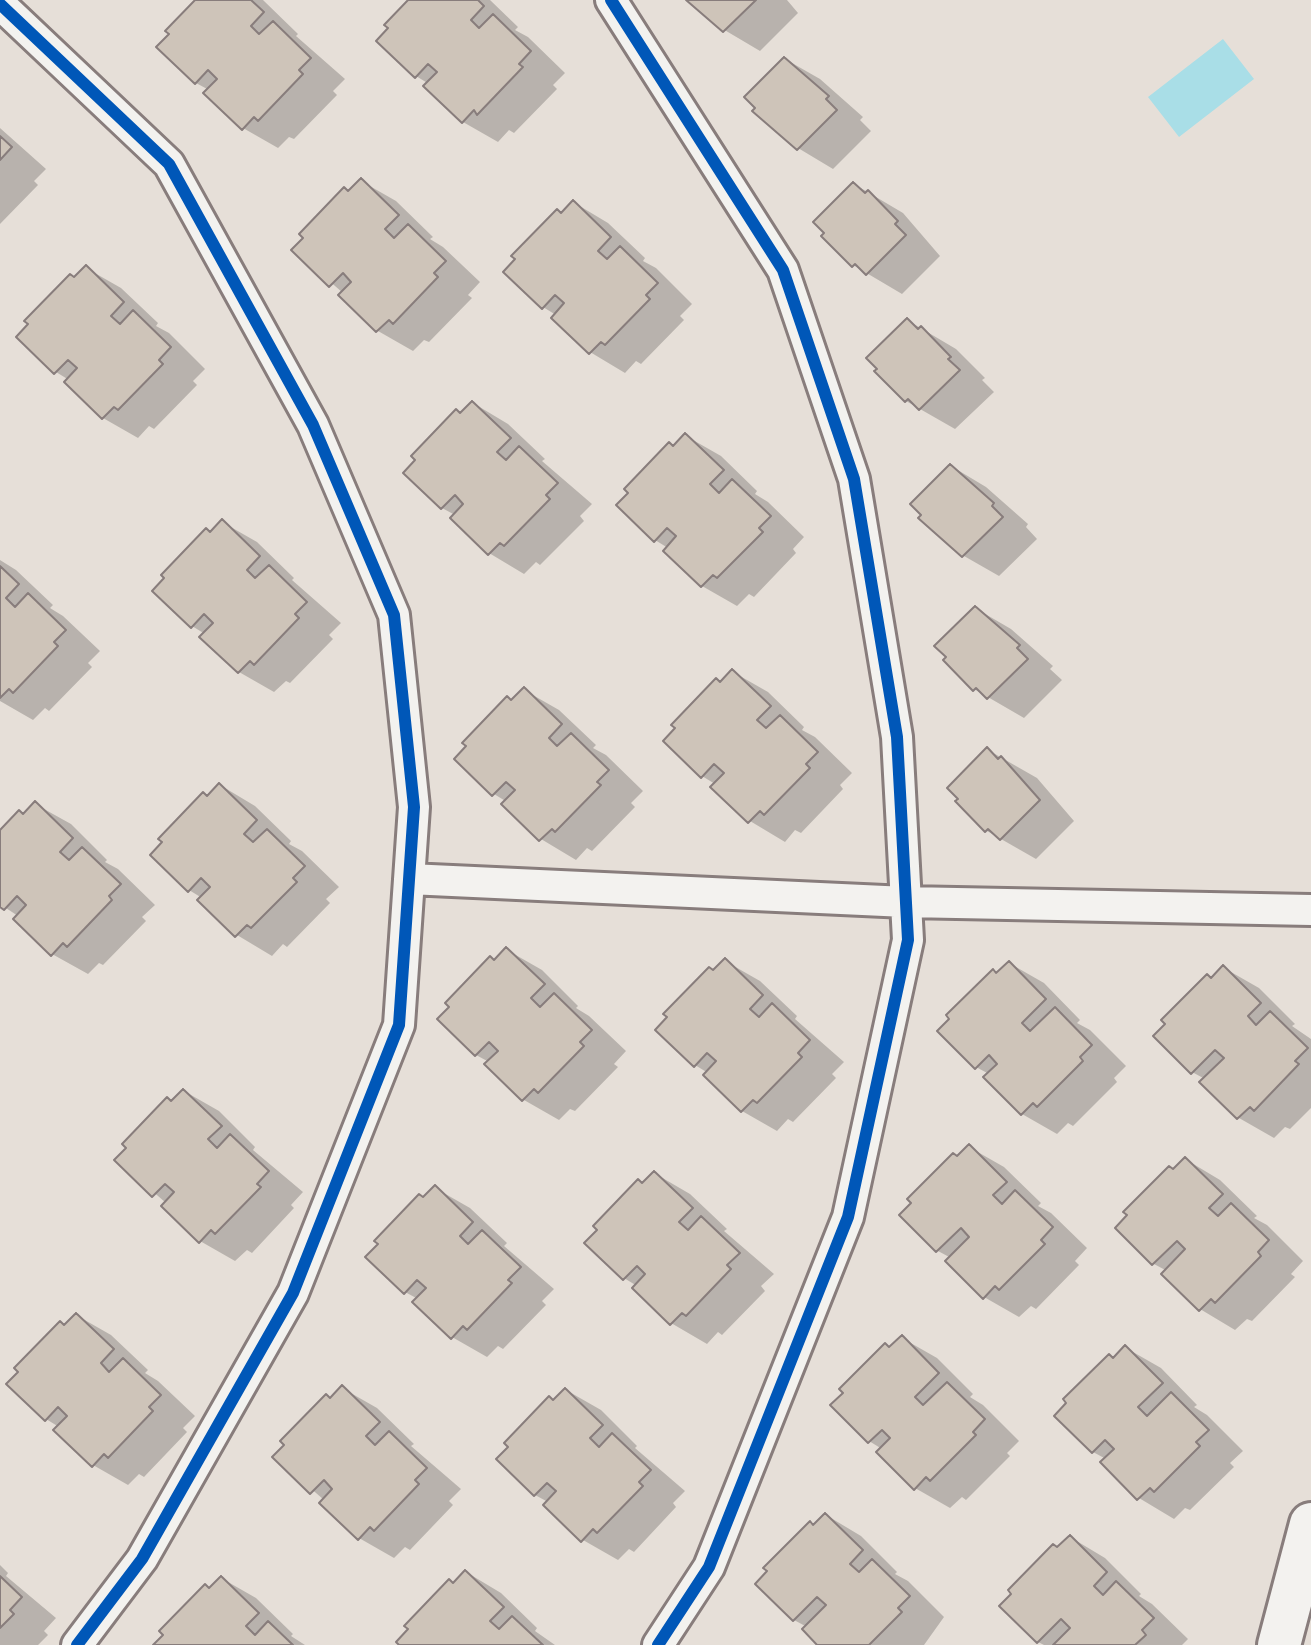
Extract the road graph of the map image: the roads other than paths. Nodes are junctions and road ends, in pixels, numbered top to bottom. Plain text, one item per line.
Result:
1 (611, 0) edge
2 (0, 4) edge
3 (409, 879) junction
4 (906, 902) junction
5 (1311, 910) edge
6 (1311, 1524) edge
7 (77, 1645) edge
8 (658, 1645) edge
9 (1279, 1645) edge

1 - 4 street
2 - 3 street
3 - 4 street
3 - 7 street
4 - 5 street
4 - 8 street
6 - 9 main road

